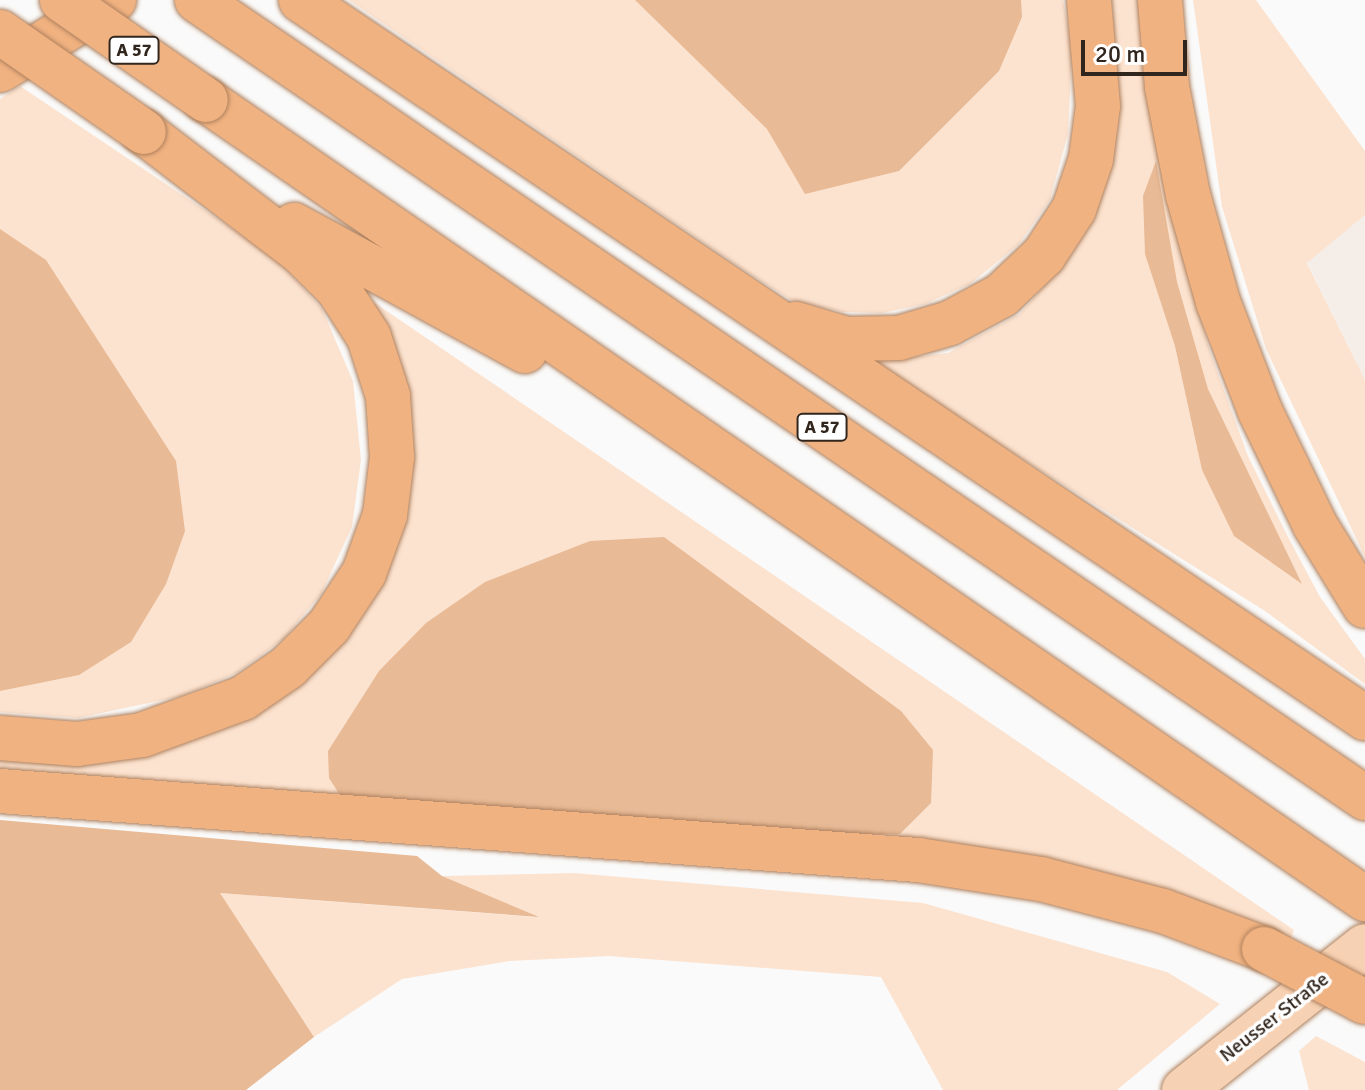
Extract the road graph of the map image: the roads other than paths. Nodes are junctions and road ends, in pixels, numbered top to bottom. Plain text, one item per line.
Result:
1 (62, 0) edge
2 (114, 0) edge
3 (197, 0) edge
4 (1089, 0) edge
5 (1160, 0) edge
6 (316, 10) edge
7 (0, 32) edge
8 (0, 70) edge
9 (210, 180) junction
10 (705, 277) junction
11 (717, 454) junction
12 (1365, 606) edge
13 (1365, 718) edge
14 (0, 738) edge
15 (0, 791) edge
16 (1365, 798) edge
17 (1356, 893) edge
18 (1365, 946) edge
19 (1365, 1002) edge
20 (1184, 1090) edge

1 - 11 highway, A 57, bridge
2 - 8 highway
3 - 16 highway, A 57
4 - 10 highway
5 - 12 highway
6 - 10 highway
7 - 9 highway, bridge
9 - 11 highway
9 - 14 highway
10 - 13 highway
11 - 17 highway, A 57
15 - 19 highway, bridge
18 - 20 main road, Neusser Straße

